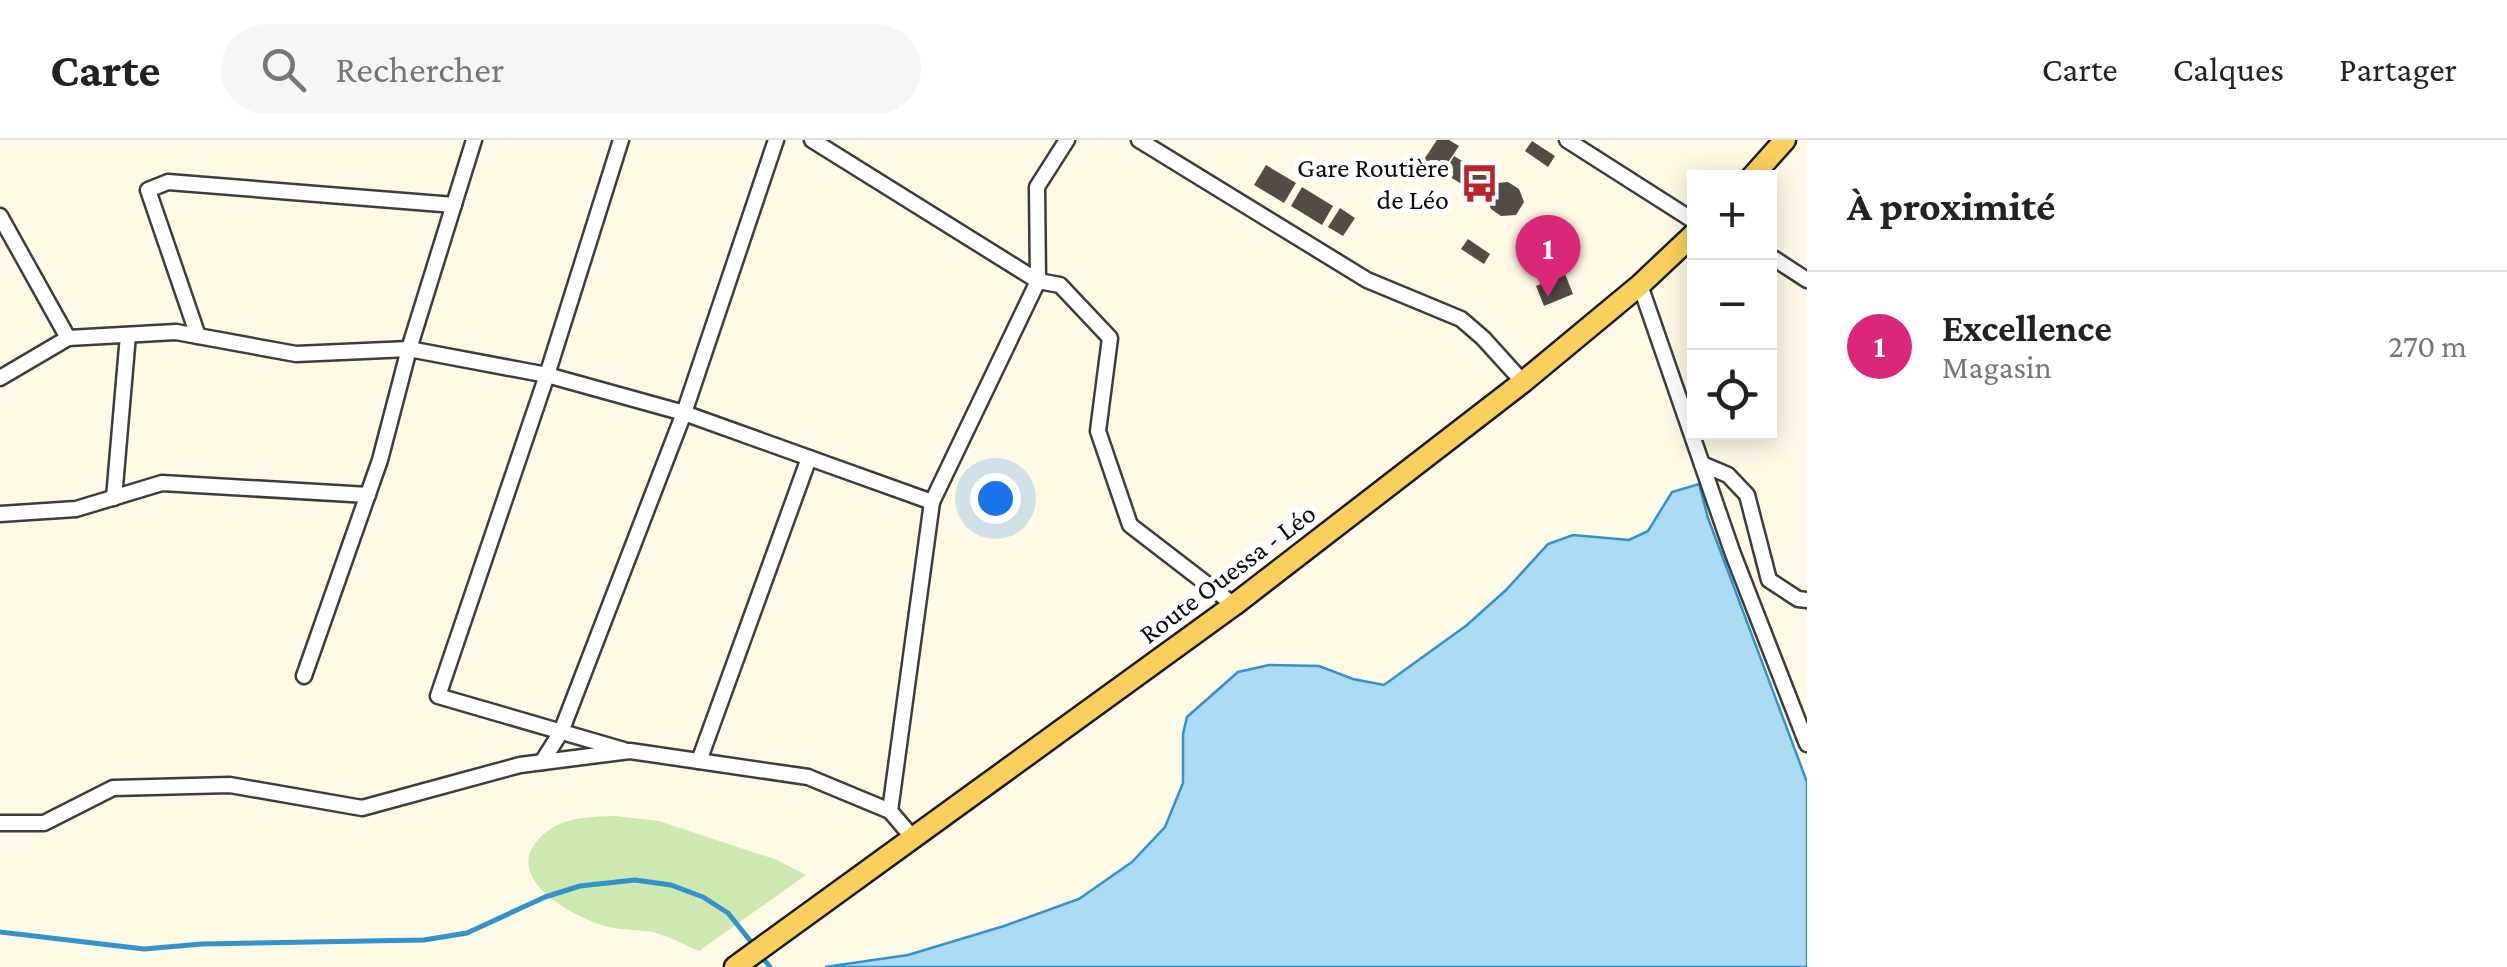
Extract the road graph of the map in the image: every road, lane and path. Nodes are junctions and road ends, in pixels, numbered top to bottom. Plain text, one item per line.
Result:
1 (474, 140) edge
2 (621, 140) edge
3 (776, 140) edge
4 (812, 140) edge
5 (1067, 140) edge
6 (1140, 140) edge
7 (1567, 140) edge
8 (1786, 140) edge
9 (1758, 170) edge
10 (454, 205) junction
11 (0, 216) edge
12 (1687, 217) edge
13 (1687, 241) edge
14 (1776, 260) edge
15 (1807, 280) edge
16 (1038, 281) junction
17 (1640, 285) junction
18 (128, 335) junction
19 (198, 336) junction
20 (68, 338) junction
21 (409, 349) junction
22 (548, 375) junction
23 (0, 378) edge
24 (1523, 382) junction
25 (684, 412) junction
26 (810, 458) junction
27 (1702, 464) junction
28 (368, 495) junction
29 (114, 498) junction
30 (932, 502) junction
31 (0, 514) edge
32 (1807, 600) edge
33 (1234, 605) junction
34 (304, 676) dead end
35 (561, 732) junction
36 (1807, 744) edge
37 (630, 752) junction
38 (699, 761) junction
39 (542, 762) junction
40 (890, 811) junction
41 (0, 823) edge
42 (913, 838) junction
43 (738, 965) edge

1 - 10 street
2 - 22 street
3 - 25 street
4 - 16 street
5 - 16 street
6 - 24 street
7 - 12 street
8 - 9 main road
10 - 19 street
10 - 21 street
11 - 20 street
13 - 17 main road, Route Ouessa - Léo
14 - 15 street
16 - 30 street
16 - 33 street
17 - 24 main road, Route Ouessa - Léo
17 - 27 street
18 - 19 street
18 - 20 street
18 - 29 street
19 - 21 street
20 - 23 street
21 - 22 street
21 - 28 street
22 - 25 street
22 - 35 street
24 - 33 main road, Route Ouessa - Léo
25 - 26 street
25 - 35 street
26 - 30 street
26 - 38 street
27 - 32 street
27 - 36 street
28 - 29 street
28 - 34 street
29 - 31 street
30 - 40 street
33 - 42 main road, Route Ouessa - Léo
35 - 37 street
35 - 39 street
37 - 38 street
37 - 39 street
38 - 40 street
39 - 41 street
40 - 42 street
42 - 43 main road, Route Ouessa - Léo

